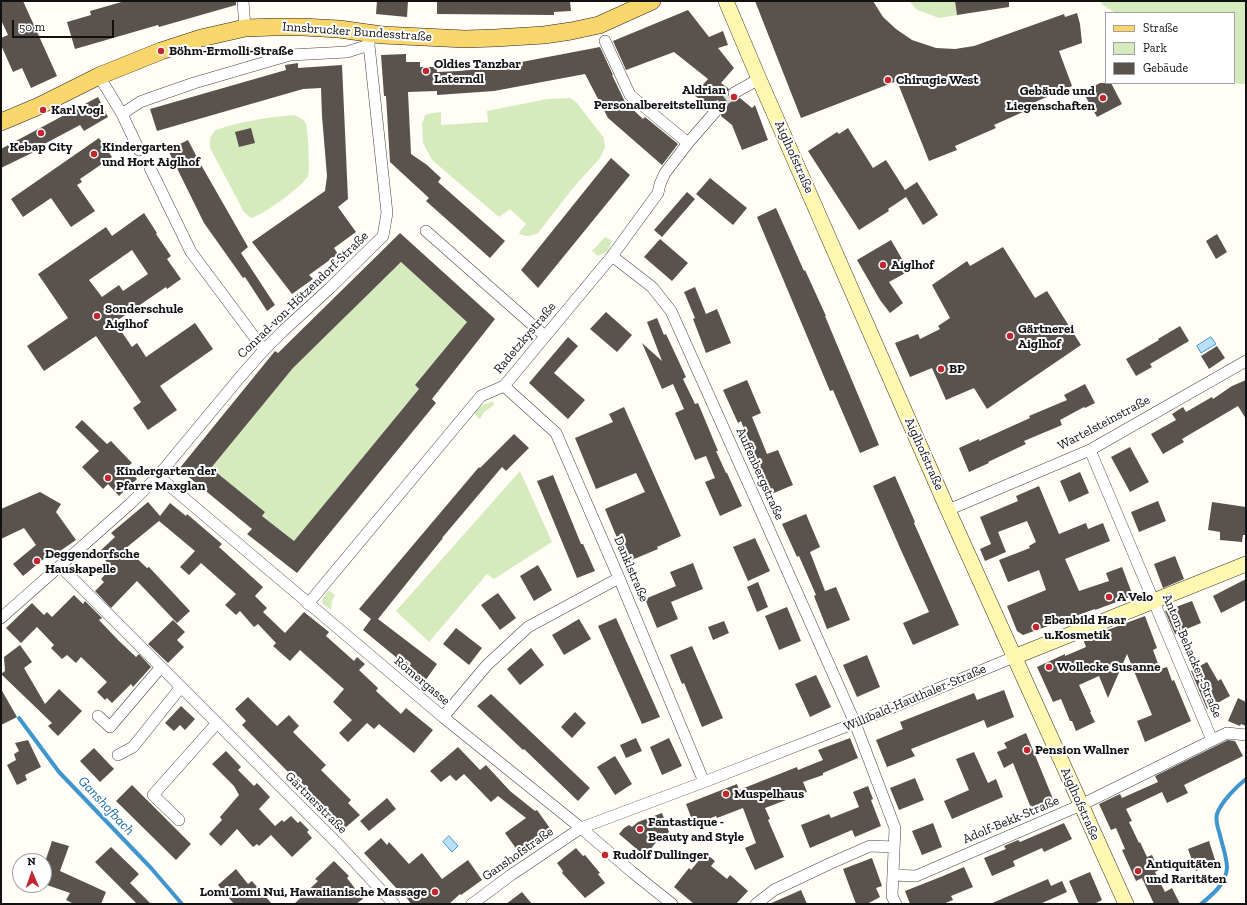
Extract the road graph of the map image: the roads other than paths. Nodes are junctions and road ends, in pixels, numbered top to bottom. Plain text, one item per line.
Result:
1 (243, 1) edge
2 (652, 1) edge
3 (726, 1) edge
4 (245, 28) junction
5 (370, 39) junction
6 (605, 41) dead end
7 (99, 76) junction
8 (759, 79) junction
9 (734, 93) tunnel mouth
10 (715, 112) tunnel mouth
11 (122, 114) junction
12 (1, 122) edge
13 (688, 144) junction
14 (139, 150) dead end
15 (150, 168) dead end
16 (426, 231) dead end
17 (612, 256) junction
18 (545, 336) junction
19 (264, 350) junction
20 (1246, 361) edge
21 (504, 386) junction
22 (1090, 450) junction
23 (158, 476) junction
24 (948, 510) junction
25 (1246, 564) edge
26 (60, 566) junction
27 (620, 578) junction
28 (1153, 602) junction
29 (308, 604) junction
30 (2, 618) edge
31 (1014, 657) junction
32 (161, 666) junction
33 (181, 687) junction
34 (98, 716) dead end
35 (443, 717) junction
36 (855, 723) junction
37 (217, 724) junction
38 (1246, 735) edge
39 (1212, 740) junction
40 (118, 755) dead end
41 (704, 782) junction
42 (1081, 805) junction
43 (179, 820) dead end
44 (582, 828) junction
45 (894, 847) junction
46 (893, 875) junction
47 (394, 904) edge
48 (472, 904) edge
49 (672, 904) edge
50 (756, 904) edge
51 (896, 904) edge
52 (1126, 904) edge

1 - 4 street
2 - 5 main road, Innsbrucker Bundesstraße
3 - 8 street, Aiglhofstraße
4 - 5 main road, Innsbrucker Bundesstraße
4 - 7 main road, Innsbrucker Bundesstraße
5 - 11 street, Innsbrucker Bundesstraße
5 - 19 street, Conrad-von-Hötzendorf-Straße
6 - 13 street
7 - 11 street
7 - 12 main road, Innsbrucker Bundesstraße
8 - 9 street
8 - 24 street, Aiglhofstraße
10 - 13 street, Radetzkystraße
11 - 14 street
13 - 17 street, Radetzkystraße
15 - 19 street
16 - 18 street
17 - 18 street, Radetzkystraße
17 - 36 street, Auffenbergstraße
18 - 21 street, Radetzkystraße
19 - 23 street, Conrad-von-Hötzendorf-Straße
20 - 22 street, Wartelsteinstraße
21 - 27 street, Danklstraße
21 - 29 street, Radetzkystraße
22 - 24 street, Wartelsteinstraße
22 - 28 street, Anton-Behacker-Straße
23 - 26 street, Conrad-von-Hötzendorf-Straße
23 - 29 street, Römergasse
24 - 31 street, Aiglhofstraße
25 - 28 street, Willibald-Hauthaler-Straße
26 - 30 street, Conrad-von-Hötzendorf-Straße
26 - 32 street, Gärtnerstraße
27 - 35 street
27 - 41 street, Danklstraße
28 - 31 street, Willibald-Hauthaler-Straße
28 - 39 street, Anton-Behacker-Straße
29 - 35 street, Römergasse
31 - 36 street, Willibald-Hauthaler-Straße
31 - 42 street, Aiglhofstraße
32 - 33 street, Gärtnerstraße
32 - 34 street
33 - 37 street, Gärtnerstraße
33 - 40 street
35 - 44 street, Römergasse
36 - 41 street, Willibald-Hauthaler-Straße
36 - 45 street, Auffenbergstraße
37 - 43 street
37 - 47 street, Gärtnerstraße
38 - 39 street, Adolf-Bekk-Straße
39 - 42 street, Adolf-Bekk-Straße
41 - 44 street, Willibald-Hauthaler-Straße
42 - 46 street, Adolf-Bekk-Straße
42 - 52 street, Aiglhofstraße
44 - 48 street, Ganshofstraße
44 - 49 street, Römergasse
45 - 46 street, Auffenbergstraße
45 - 50 street
46 - 51 street, Auffenbergstraße

